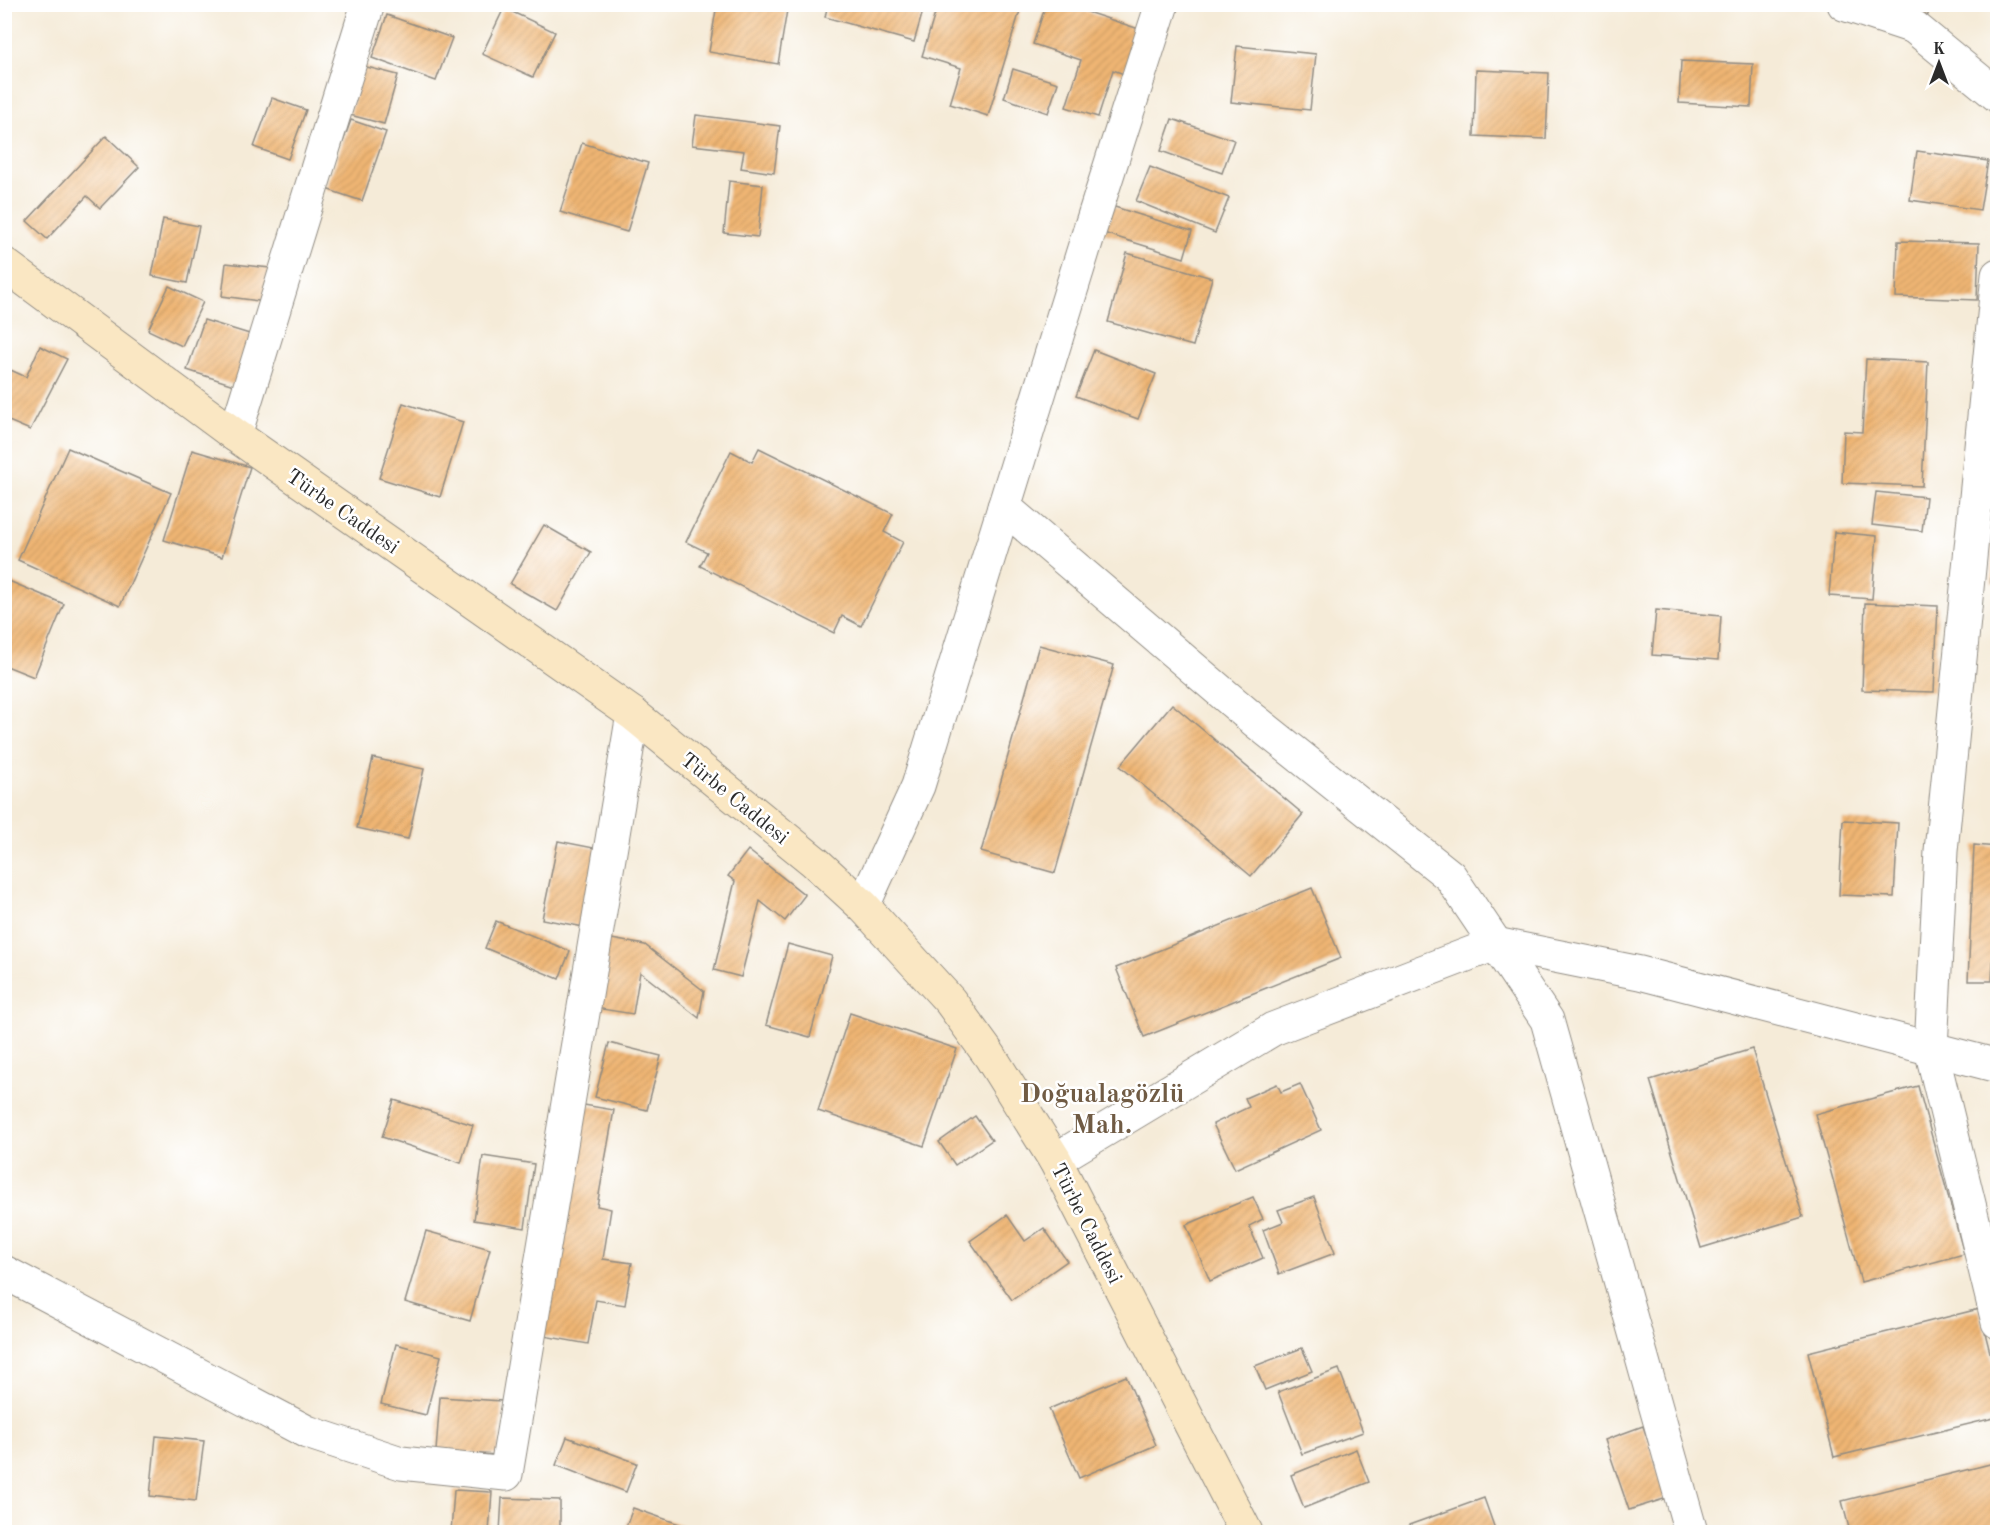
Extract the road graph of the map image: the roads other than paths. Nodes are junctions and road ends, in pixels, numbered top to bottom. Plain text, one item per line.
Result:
1 (369, 4) edge
2 (1162, 4) edge
3 (1844, 4) edge
4 (1998, 96) edge
5 (4, 264) edge
6 (1998, 275) edge
7 (235, 435) junction
8 (1004, 507) junction
9 (633, 714) junction
10 (863, 906) junction
11 (1495, 944) junction
12 (1931, 1049) junction
13 (1998, 1066) edge
14 (1055, 1160) junction
15 (4, 1272) edge
16 (1998, 1322) edge
17 (1246, 1533) edge
18 (1691, 1533) edge

1 - 7 street
2 - 8 street
3 - 4 street
5 - 7 street, Türbe Caddesi
6 - 12 street
7 - 9 street, Türbe Caddesi
8 - 10 street
8 - 11 street
9 - 10 street, Türbe Caddesi
9 - 15 street
10 - 14 street, Türbe Caddesi
11 - 12 street
11 - 14 street
11 - 18 street
12 - 13 street
12 - 16 street
14 - 17 street, Türbe Caddesi

